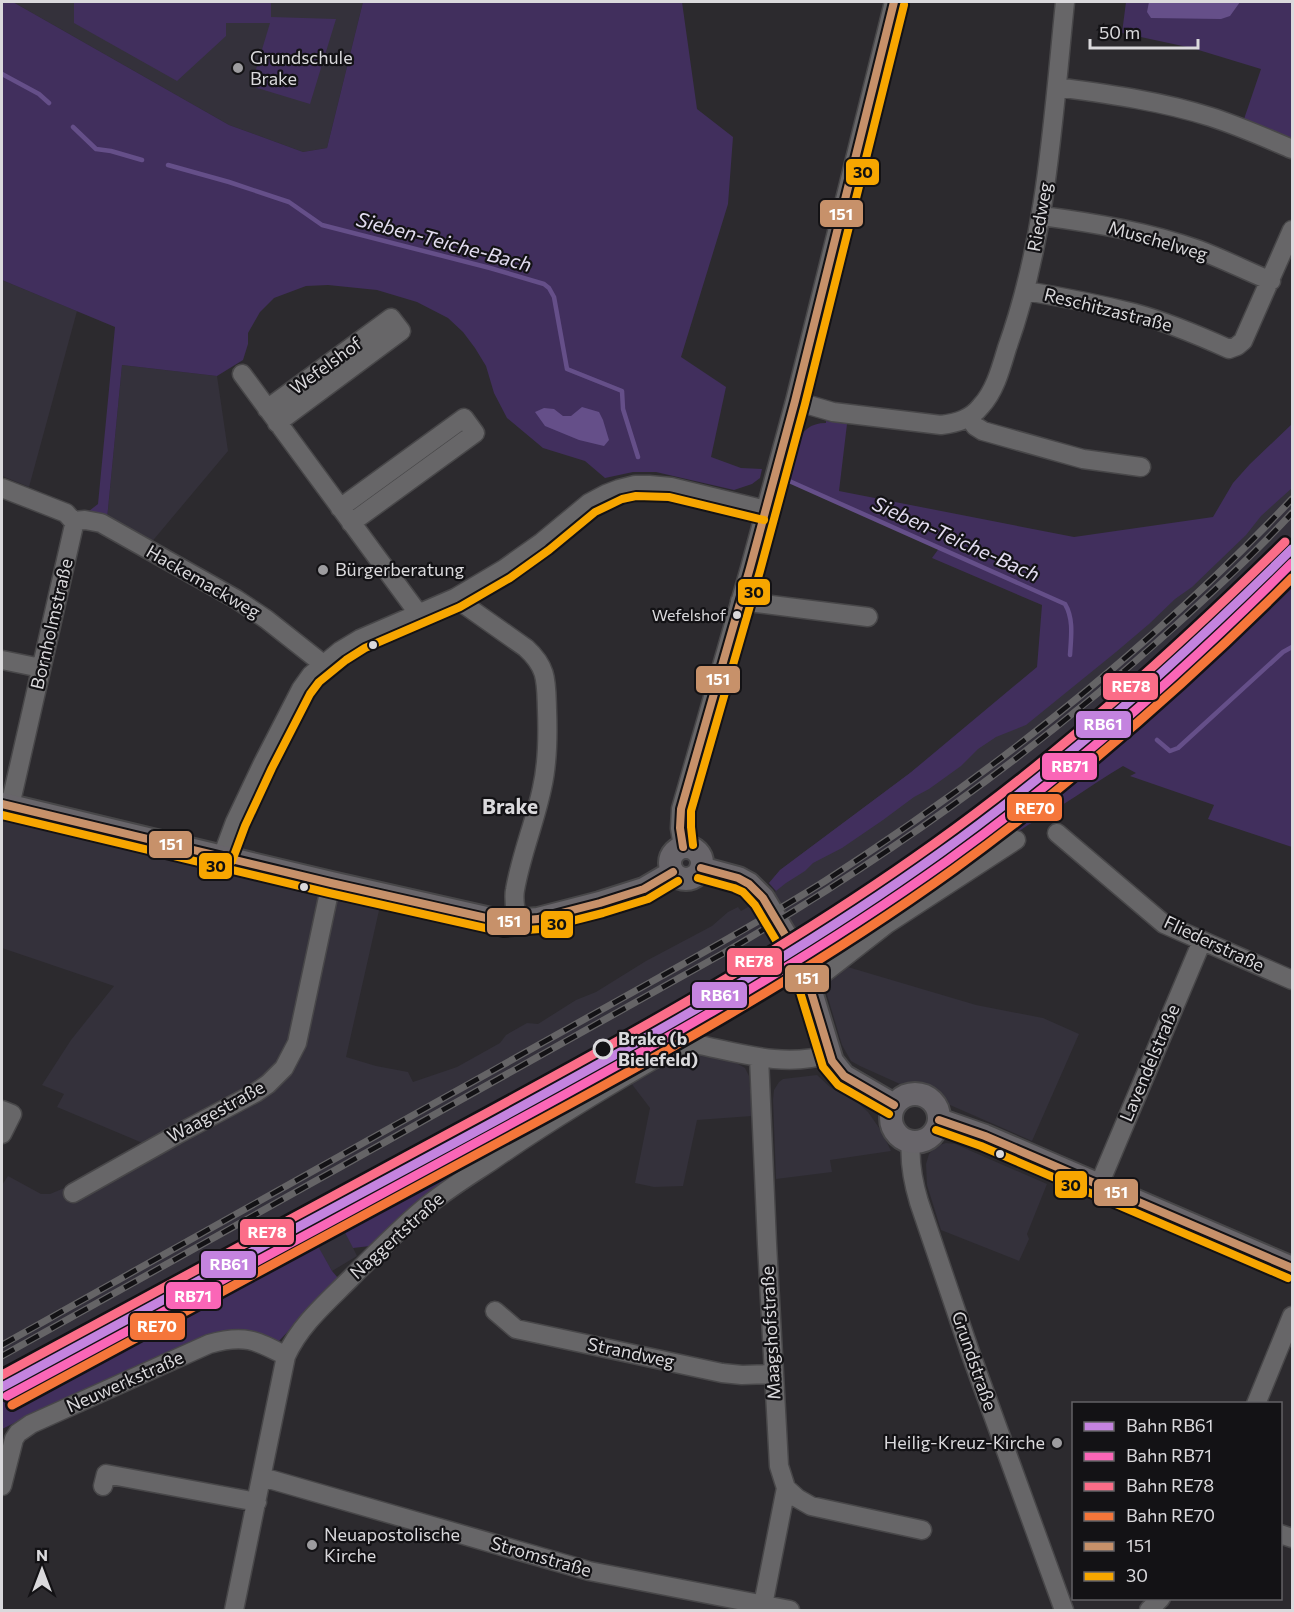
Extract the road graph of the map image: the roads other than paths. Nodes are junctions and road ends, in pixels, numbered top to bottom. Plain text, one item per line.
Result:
1 (894, 2) edge
2 (1065, 2) edge
3 (1057, 87) junction
4 (1293, 149) edge
5 (1042, 216) junction
6 (1293, 230) edge
7 (1271, 281) junction
8 (1026, 291) junction
9 (242, 374) dead end
10 (795, 401) junction
11 (272, 416) junction
12 (969, 417) junction
13 (1141, 467) dead end
14 (2, 488) edge
15 (340, 508) junction
16 (766, 510) junction
17 (73, 521) junction
18 (351, 523) junction
19 (455, 598) junction
20 (740, 601) junction
21 (418, 614) junction
22 (868, 617) dead end
23 (2, 660) edge
24 (323, 664) junction
25 (41, 668) junction
26 (6, 805) edge
27 (1057, 833) dead end
28 (1016, 840) dead end
29 (683, 848) junction
30 (222, 857) junction
31 (701, 868) junction
32 (673, 872) junction
33 (331, 883) junction
34 (517, 922) junction
35 (1202, 941) junction
36 (1293, 980) edge
37 (810, 984) junction
38 (830, 1054) junction
39 (759, 1057) junction
40 (894, 1105) junction
41 (2, 1110) edge
42 (939, 1120) junction
43 (2, 1134) edge
44 (911, 1142) junction
45 (1099, 1185) junction
46 (73, 1193) dead end
47 (1293, 1268) edge
48 (495, 1311) dead end
49 (1293, 1316) edge
50 (286, 1356) junction
51 (774, 1374) junction
52 (1257, 1402) edge
53 (7, 1445) edge
54 (262, 1477) junction
55 (2, 1486) edge
56 (103, 1486) dead end
57 (786, 1488) junction
58 (257, 1502) junction
59 (922, 1530) dead end
60 (1160, 1600) edge
61 (763, 1605) junction
62 (234, 1611) edge
63 (790, 1611) edge
64 (1064, 1611) edge
65 (1149, 1611) edge

1 - 10 street
2 - 3 street, Riedweg
3 - 4 street
3 - 5 street, Riedweg
5 - 7 street, Muschelweg
5 - 8 street, Riedweg
6 - 7 street, Reschitzastraße
7 - 8 street, Reschitzastraße
8 - 12 street, Riedweg
9 - 11 street
10 - 12 street
10 - 16 street
11 - 11 street, Wefelshof
11 - 15 street
12 - 13 street
14 - 17 street
15 - 18 street
15 - 18 street
16 - 19 street
16 - 20 street
17 - 24 street, Hackemackweg
17 - 25 street, Bornholmstraße
18 - 21 street
19 - 21 street
19 - 34 street
20 - 22 street
20 - 29 street
21 - 24 street
23 - 25 street
24 - 30 street
25 - 26 street, Bornholmstraße
26 - 30 main road
27 - 35 street, Fliederstraße
28 - 37 street
29 - 31 main road
29 - 32 main road
30 - 33 main road
31 - 32 main road
31 - 37 main road
32 - 34 main road
33 - 34 main road
33 - 46 street, Waagestraße
35 - 36 street, Fliederstraße
35 - 45 street, Lavendelstraße
37 - 38 main road
38 - 39 street, Naggertstraße
38 - 40 main road
39 - 50 street, Naggertstraße
39 - 51 street, Maagshofstraße
40 - 42 main road
40 - 44 main road
41 - 43 street
42 - 44 main road
42 - 45 main road
44 - 64 street, Grundstraße
45 - 47 main road
48 - 51 street, Strandweg
49 - 52 street
50 - 53 street, Neuwerkstraße
50 - 54 street, Naggertstraße
51 - 57 street, Maagshofstraße
53 - 55 street, Neuwerkstraße
54 - 58 street, Naggertstraße
54 - 61 street, Stromstraße
56 - 58 street
57 - 59 street
57 - 61 street, Maagshofstraße
58 - 62 street, Naggertstraße
60 - 65 street
61 - 63 street, Stromstraße

